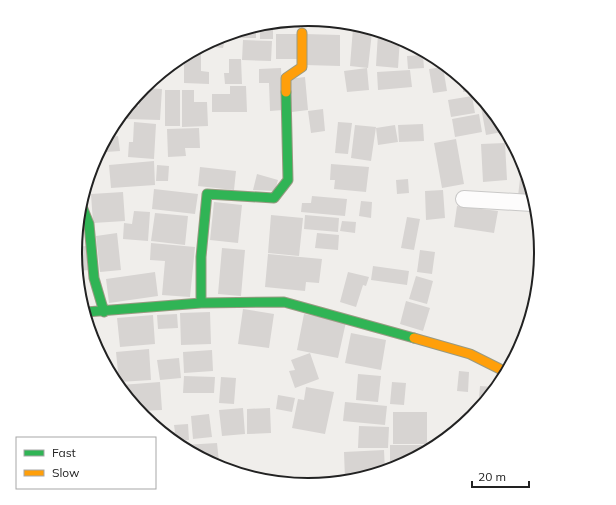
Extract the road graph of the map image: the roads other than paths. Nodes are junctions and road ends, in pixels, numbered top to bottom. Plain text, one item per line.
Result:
1 (302, 33) dead end
2 (464, 199) dead end
3 (529, 202) edge
4 (85, 214) edge
5 (201, 303) junction
6 (89, 312) edge
7 (104, 312) junction
8 (502, 370) edge

1 - 5 street
2 - 3 street
4 - 7 street
5 - 7 street
5 - 8 street
6 - 7 street

